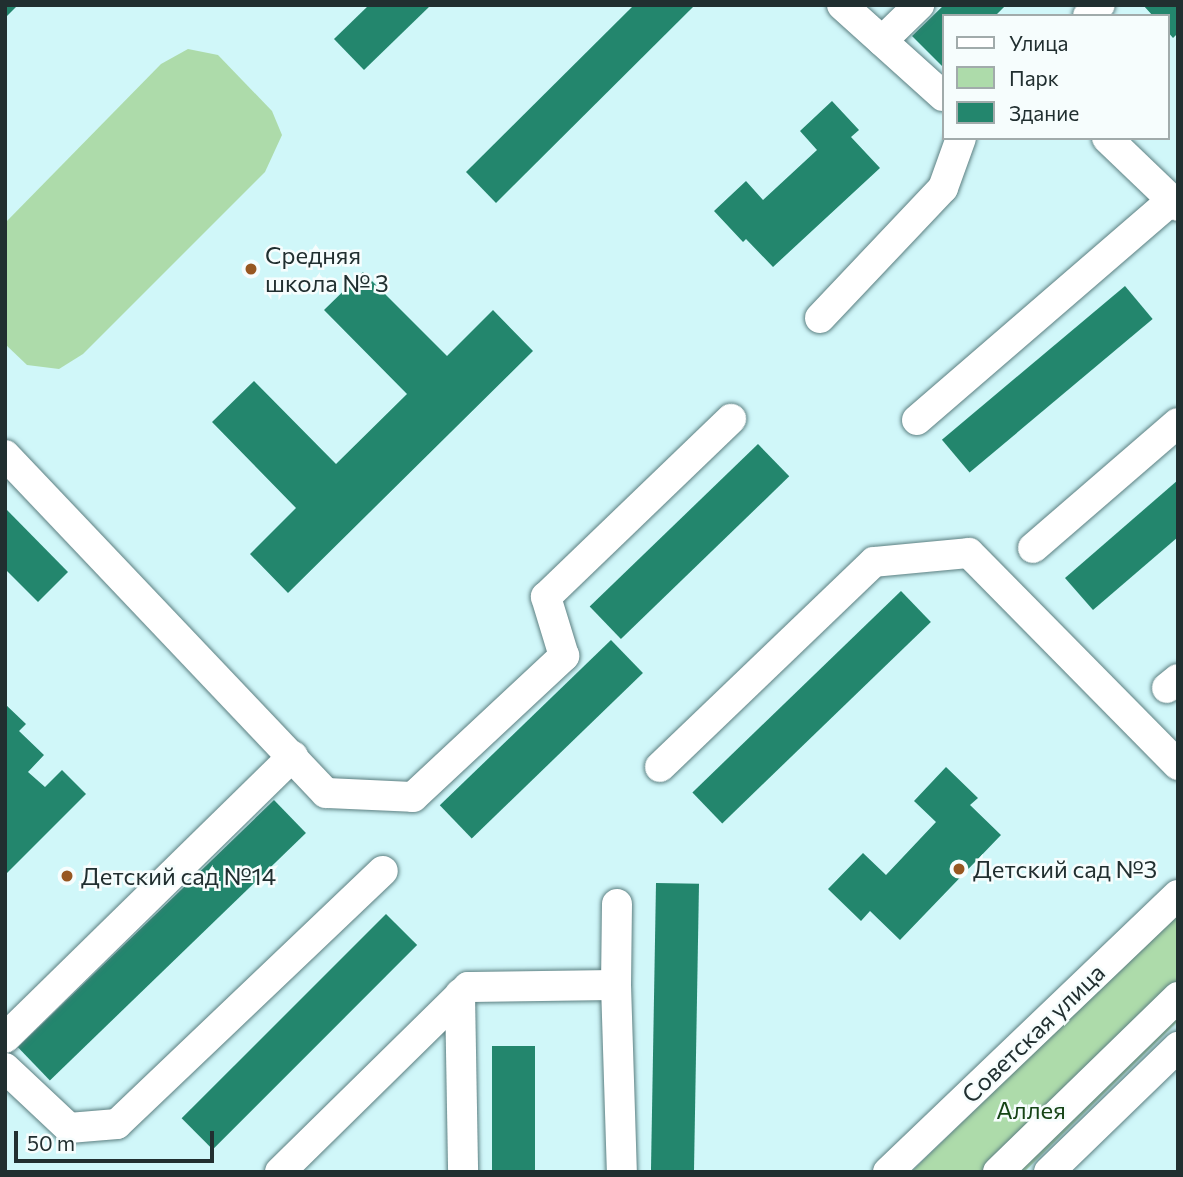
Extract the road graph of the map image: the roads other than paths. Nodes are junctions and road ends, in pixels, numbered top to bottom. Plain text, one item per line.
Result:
1 (842, 5) edge
2 (919, 5) edge
3 (882, 41) junction
4 (942, 95) edge
5 (960, 140) edge
6 (1109, 140) edge
7 (1175, 203) edge
8 (820, 318) dead end
9 (731, 419) dead end
10 (917, 420) dead end
11 (1178, 423) edge
12 (5, 455) edge
13 (1033, 548) dead end
14 (293, 756) junction
15 (1178, 765) edge
16 (660, 767) dead end
17 (383, 870) dead end
18 (1178, 895) edge
19 (617, 905) dead end
20 (616, 985) junction
21 (460, 994) junction
22 (1178, 997) edge
23 (5, 1038) edge
24 (1178, 1047) edge
25 (5, 1068) edge
26 (306, 1159) edge
27 (1060, 1168) edge
28 (280, 1172) edge
29 (463, 1172) edge
30 (622, 1172) edge
31 (888, 1172) edge
32 (998, 1172) edge

1 - 3 street
2 - 3 street
3 - 4 street
5 - 8 street
6 - 7 street
7 - 10 street
9 - 14 street
11 - 13 street
12 - 14 street
14 - 23 street
15 - 16 street
17 - 25 street
18 - 31 street, Советская улица
19 - 20 street
20 - 21 street
20 - 30 street
21 - 26 street
21 - 29 street
22 - 32 street
24 - 27 street
26 - 28 street

